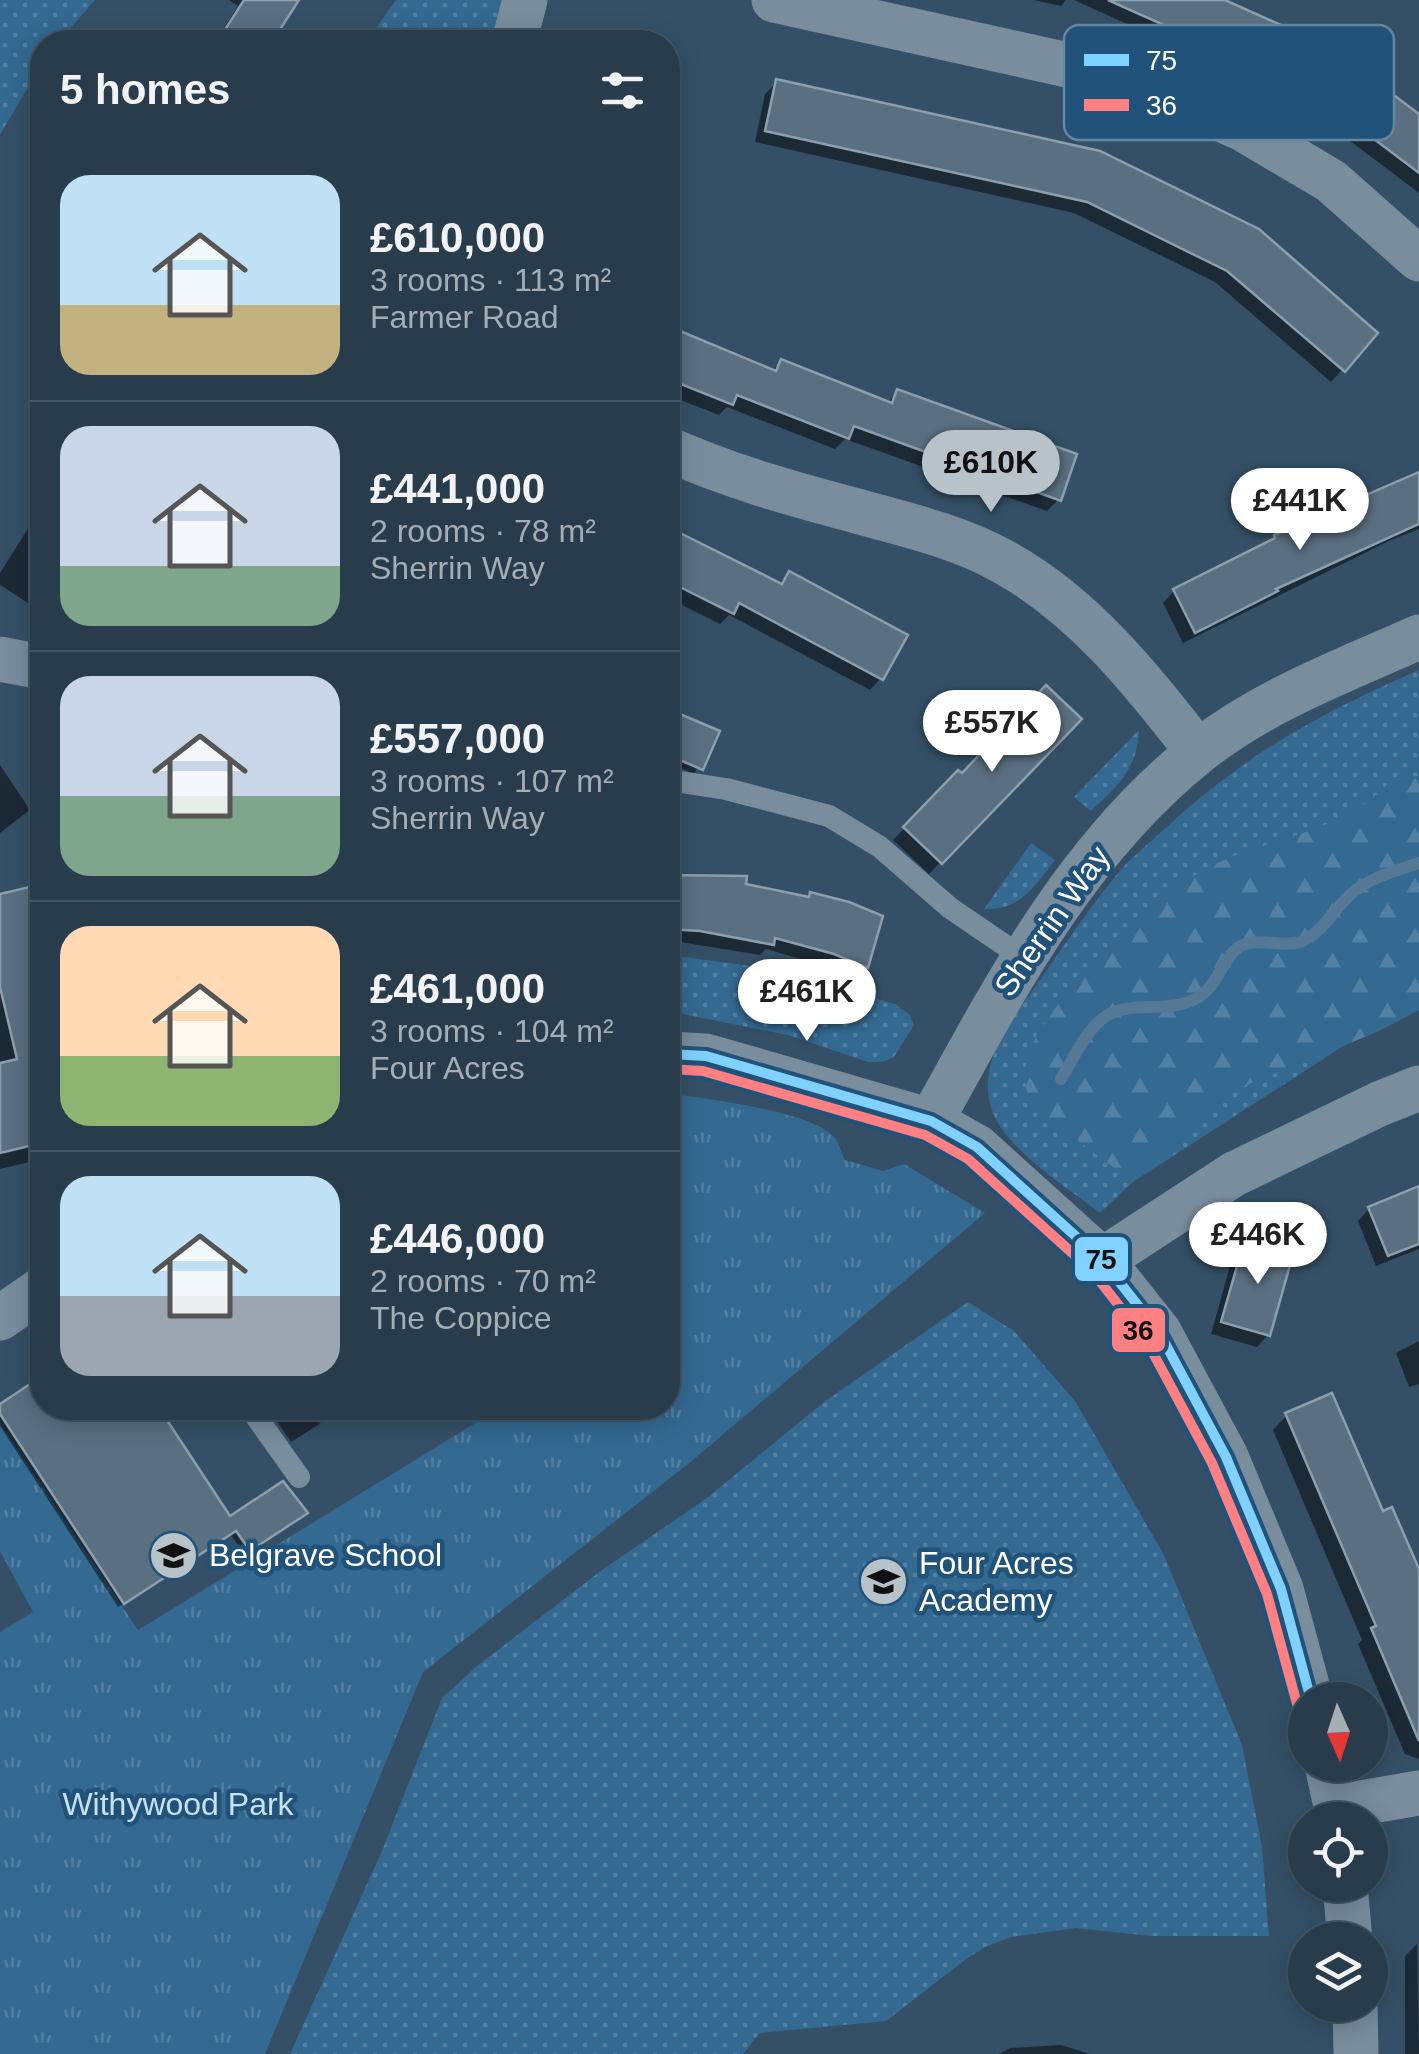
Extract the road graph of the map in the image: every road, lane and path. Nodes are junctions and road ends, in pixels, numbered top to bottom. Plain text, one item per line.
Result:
1 (525, 0) edge
2 (774, 0) edge
3 (517, 30) edge
4 (1064, 64) edge
5 (1262, 140) edge
6 (1419, 259) edge
7 (680, 453) edge
8 (1419, 638) edge
9 (0, 659) edge
10 (30, 665) edge
11 (1198, 752) junction
12 (680, 782) edge
13 (1022, 957) junction
14 (680, 1056) edge
15 (1419, 1088) edge
16 (931, 1120) junction
17 (1102, 1260) junction
18 (30, 1297) edge
19 (0, 1318) edge
20 (259, 1420) edge
21 (299, 1477) dead end
22 (1306, 1682) edge
23 (1419, 1793) edge
24 (1334, 1797) edge
25 (1355, 2022) edge
26 (1356, 2054) edge

1 - 3 street
2 - 4 street
5 - 6 street
7 - 11 street
8 - 11 street, Sherrin Way
9 - 10 street
11 - 13 street, Sherrin Way
12 - 13 lane
13 - 16 street, Sherrin Way
14 - 16 street
15 - 17 street
16 - 17 street
17 - 22 street
18 - 19 street
20 - 21 lane
23 - 24 street
25 - 26 street

